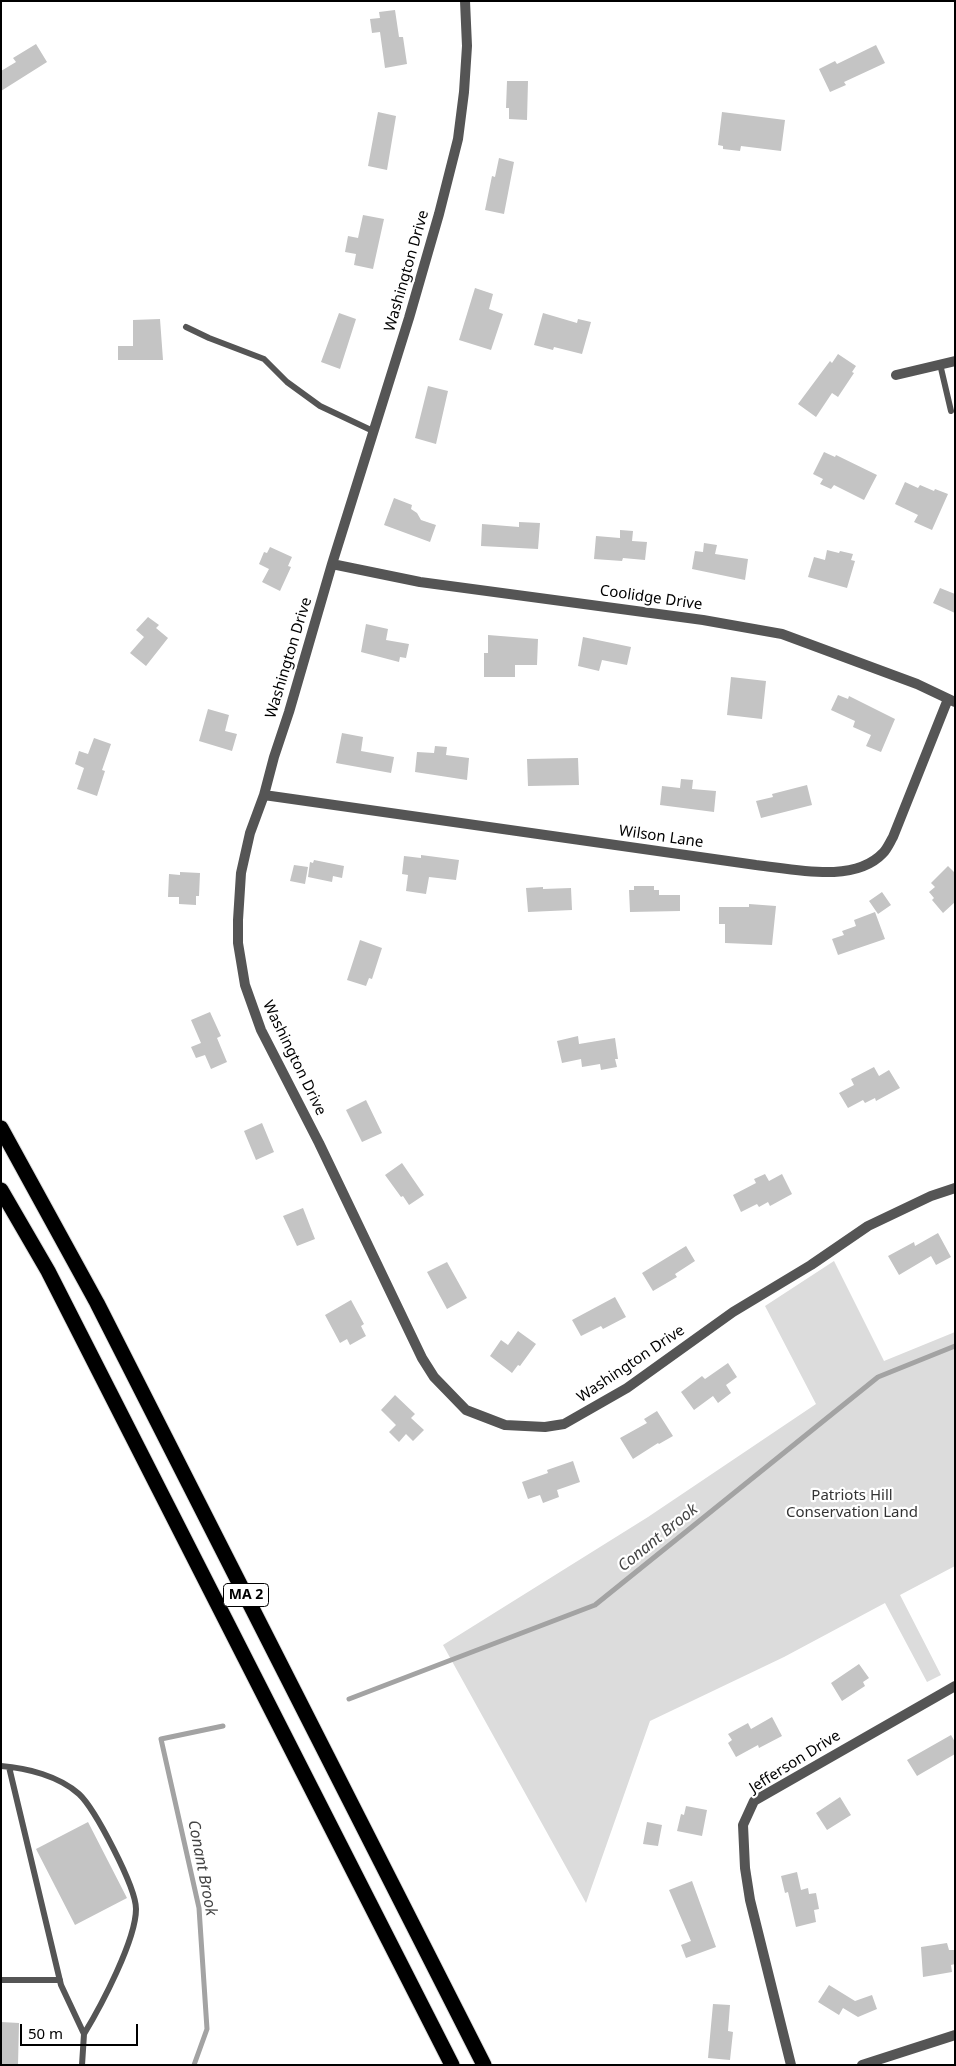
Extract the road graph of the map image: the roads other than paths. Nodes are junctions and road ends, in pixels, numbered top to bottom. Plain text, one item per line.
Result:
1 (466, 1) edge
2 (186, 327) dead end
3 (955, 361) edge
4 (940, 364) junction
5 (896, 375) dead end
6 (951, 411) dead end
7 (373, 431) junction
8 (332, 564) junction
9 (952, 700) edge
10 (264, 795) junction
11 (1, 1128) edge
12 (955, 1188) edge
13 (1, 1190) edge
14 (955, 1686) edge
15 (1, 1766) edge
16 (10, 1767) junction
17 (1, 1980) edge
18 (60, 1980) junction
19 (84, 2034) junction
20 (955, 2035) edge
21 (82, 2065) edge
22 (452, 2065) edge
23 (484, 2065) edge
24 (791, 2065) edge
25 (862, 2065) edge

1 - 7 street, Washington Drive
2 - 7 lane
3 - 4 street
4 - 5 street
4 - 6 lane
7 - 8 street, Washington Drive
8 - 9 street, Coolidge Drive
8 - 10 street, Washington Drive
9 - 10 street, Wilson Lane
10 - 12 street, Washington Drive
11 - 23 highway, MA 2
13 - 22 highway, MA 2
14 - 24 street, Jefferson Drive
15 - 16 lane
16 - 18 lane
16 - 19 lane
17 - 18 lane
18 - 19 lane
19 - 21 lane
20 - 25 street

